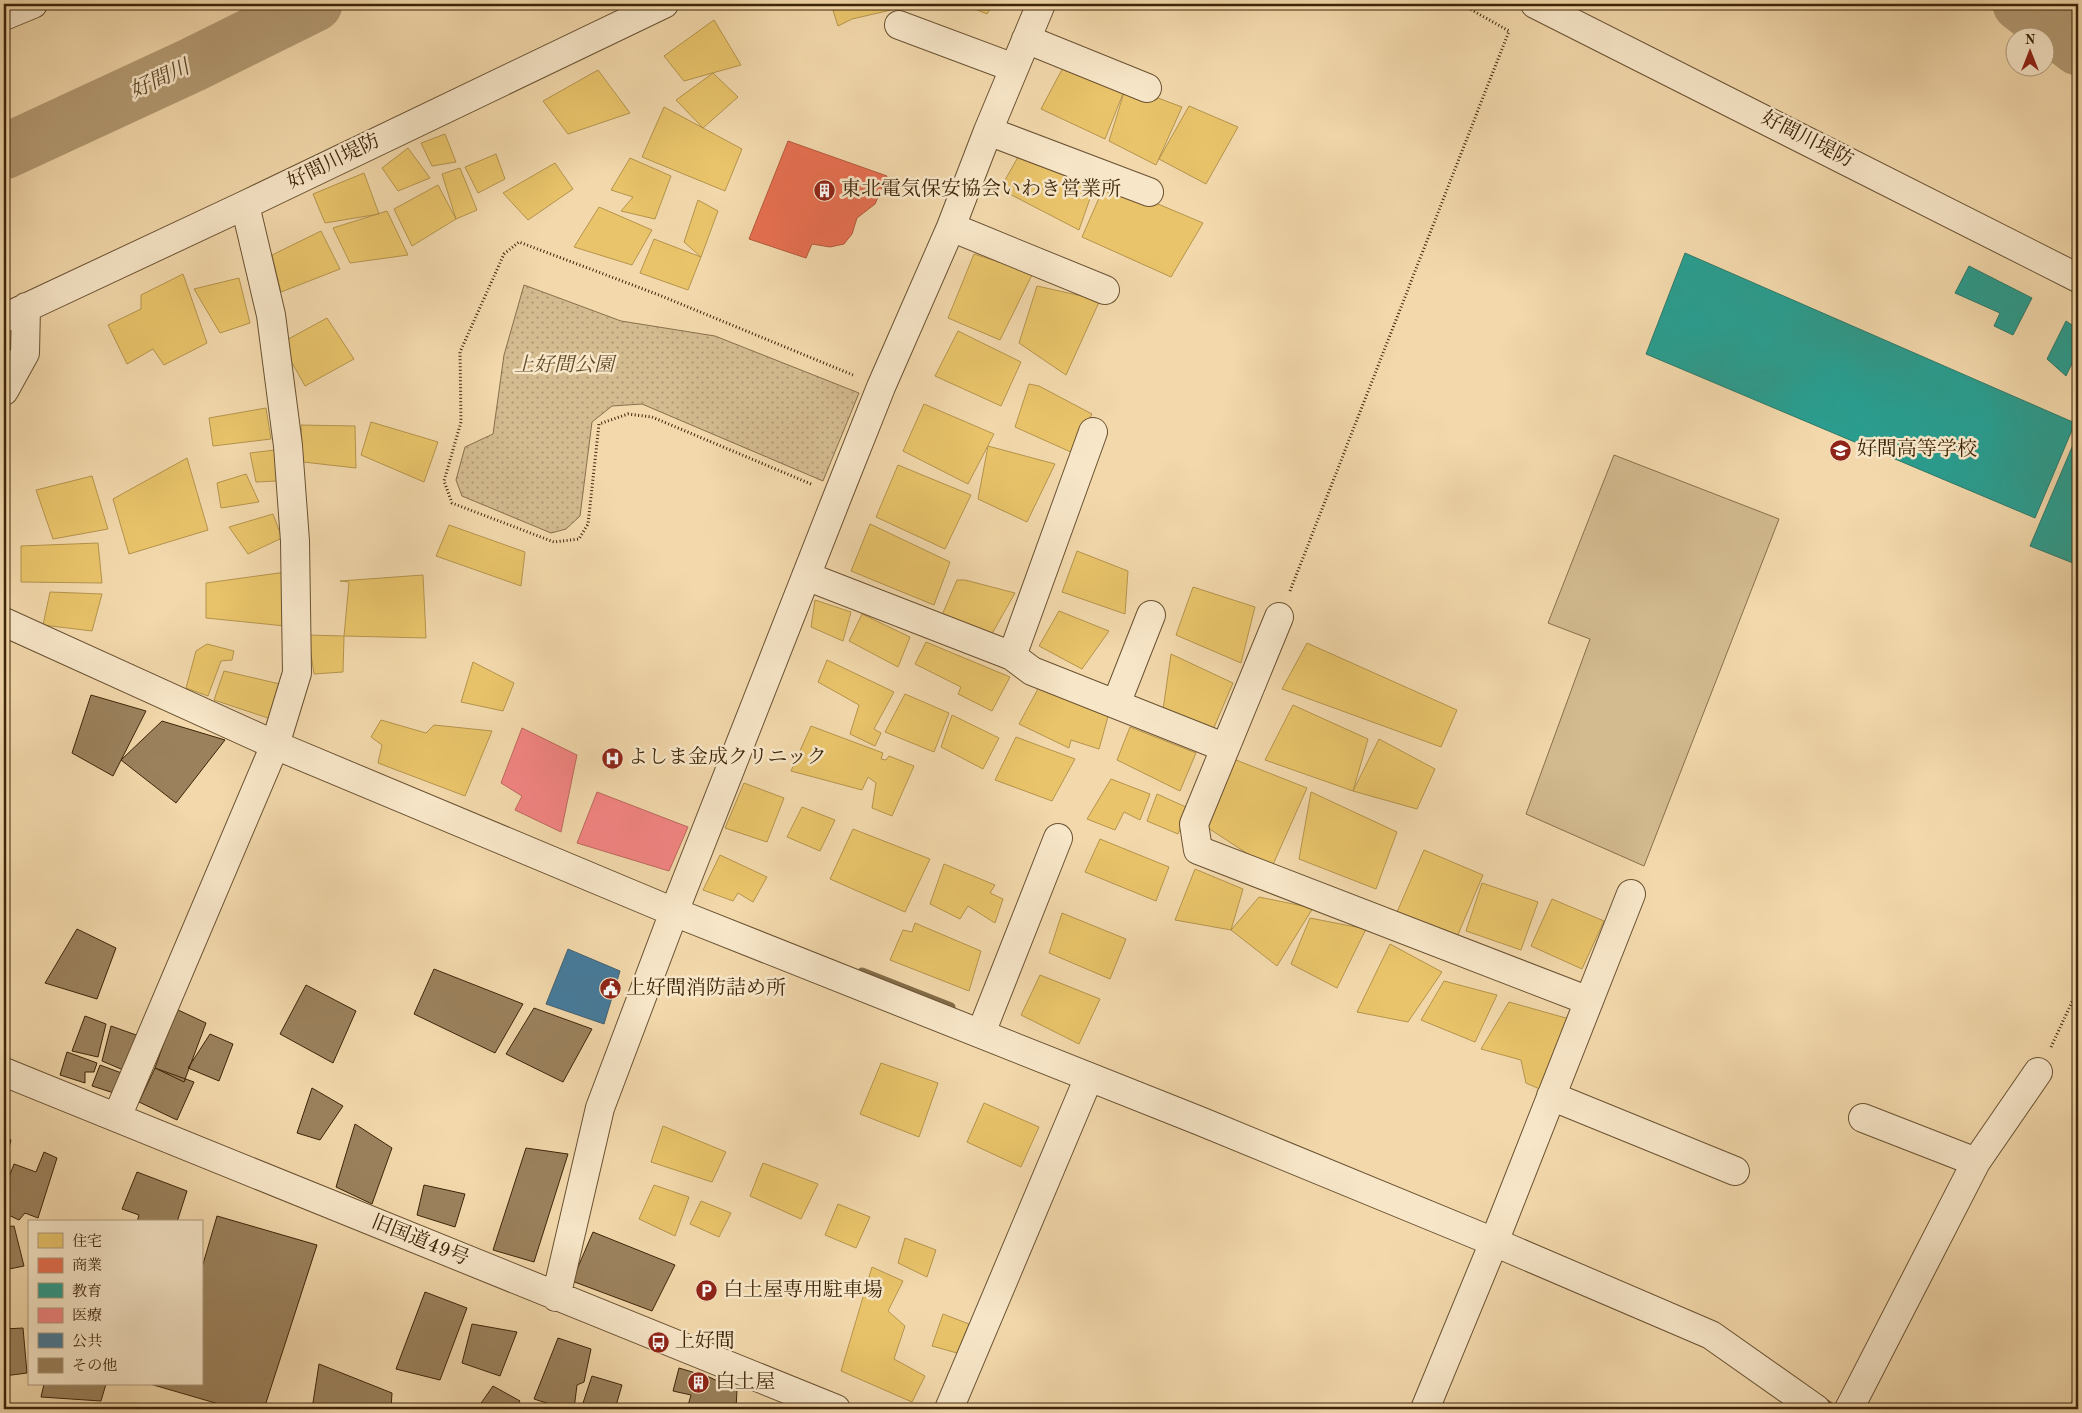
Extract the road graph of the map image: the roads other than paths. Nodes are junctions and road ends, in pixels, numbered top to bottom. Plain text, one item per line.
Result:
1 (33, 4) edge
2 (664, 4) edge
3 (1041, 4) edge
4 (1536, 4) edge
5 (4, 16) edge
6 (899, 25) dead end
7 (1026, 39) junction
8 (1014, 68) junction
9 (1147, 88) dead end
10 (988, 131) junction
11 (1149, 192) dead end
12 (245, 205) junction
13 (951, 227) junction
14 (2078, 278) edge
15 (1105, 290) dead end
16 (15, 312) edge
17 (4, 391) edge
18 (1093, 432) dead end
19 (806, 576) junction
20 (1151, 615) dead end
21 (1279, 617) road end
22 (4, 622) edge
23 (1012, 656) junction
24 (1116, 704) junction
25 (1216, 744) dead end
26 (276, 745) junction
27 (1058, 838) dead end
28 (1631, 894) dead end
29 (674, 912) junction
30 (1589, 1000) junction
31 (981, 1033) junction
32 (4, 1072) edge
33 (2038, 1072) road end
34 (1089, 1077) junction
35 (1551, 1096) junction
36 (117, 1117) junction
37 (1863, 1118) dead end
38 (1976, 1162) junction
39 (1735, 1171) dead end
40 (1494, 1242) junction
41 (556, 1297) junction
42 (836, 1409) edge
43 (949, 1409) edge
44 (1425, 1409) edge
45 (1816, 1409) edge
46 (1849, 1409) edge

1 - 5 street
2 - 12 street, 好間川堤防
3 - 7 street
4 - 14 street, 好間川堤防
6 - 8 street
7 - 8 street
7 - 9 street
8 - 10 street
10 - 11 street
10 - 13 street
12 - 16 street, 好間川堤防
12 - 26 street
13 - 15 street
13 - 19 street
16 - 17 street
18 - 23 street
19 - 23 street
19 - 29 street
20 - 24 street
21 - 30 street
22 - 26 street
23 - 24 street
24 - 25 street
26 - 29 street
26 - 36 street
27 - 31 street
28 - 30 street
29 - 31 street
29 - 41 street
30 - 35 street
31 - 34 street
32 - 36 street, 旧国道49号
33 - 38 street
34 - 40 street
34 - 43 street
35 - 39 street
35 - 40 street
36 - 41 street, 旧国道49号
37 - 38 street
38 - 46 street
40 - 44 street
40 - 45 street
41 - 42 street, 旧国道49号

